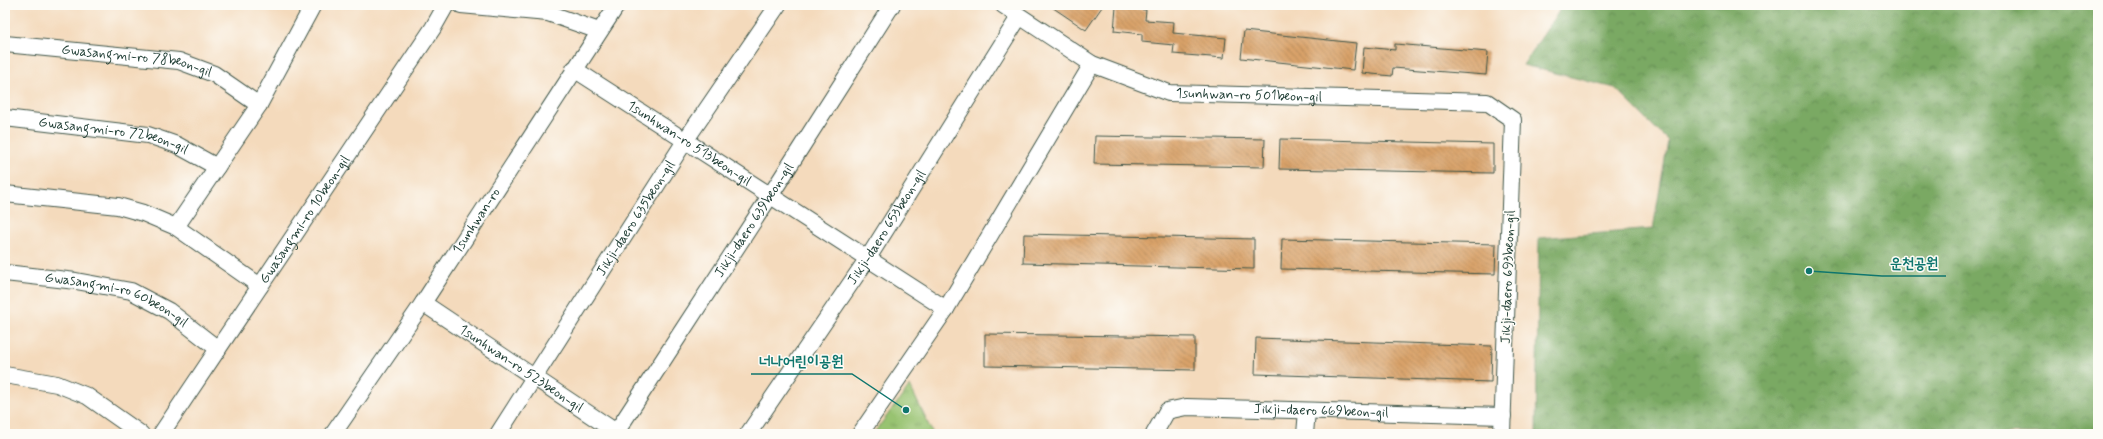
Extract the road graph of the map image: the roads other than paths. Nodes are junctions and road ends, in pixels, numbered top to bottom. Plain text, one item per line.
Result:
1 (312, 5) edge
2 (446, 5) edge
3 (461, 5) edge
4 (617, 5) edge
5 (778, 5) edge
6 (892, 5) edge
7 (1003, 5) edge
8 (1019, 17) junction
9 (599, 31) junction
10 (5, 44) edge
11 (1092, 64) junction
12 (574, 69) junction
13 (258, 105) junction
14 (5, 118) edge
15 (1513, 120) joint
16 (685, 141) junction
17 (217, 167) junction
18 (5, 194) edge
19 (770, 196) junction
20 (176, 227) junction
21 (868, 258) junction
22 (5, 273) edge
23 (260, 286) junction
24 (423, 303) junction
25 (946, 309) junction
26 (218, 349) junction
27 (5, 375) edge
28 (535, 377) junction
29 (1307, 411) junction
30 (1503, 416) junction
31 (617, 433) edge
32 (142, 434) edge
33 (161, 434) edge
34 (334, 434) edge
35 (498, 434) edge
36 (748, 434) edge
37 (860, 434) edge
38 (1154, 434) edge
39 (1305, 434) edge
40 (1502, 434) edge

1 - 13 street
2 - 23 street, Gwasangmi-ro 10beon-gil
3 - 9 street
4 - 9 street, 1sunhwan-ro
5 - 16 street, Jikji-daero 635beon-gil
6 - 19 street, Jikji-daero 639beon-gil
7 - 8 street, 1sunhwan-ro 501beon-gil
8 - 11 street, 1sunhwan-ro 501beon-gil
8 - 21 street, Jikji-daero 653beon-gil
9 - 12 street, 1sunhwan-ro
10 - 13 street, Gwasangmi-ro 78beon-gil
11 - 15 street, 1sunhwan-ro 501beon-gil
11 - 25 street
12 - 16 street, 1sunhwan-ro 513beon-gil
12 - 24 street, 1sunhwan-ro
13 - 17 street
14 - 17 street, Gwasangmi-ro 72beon-gil
15 - 30 street, Jikji-daero 693beon-gil
16 - 19 street, 1sunhwan-ro 513beon-gil
16 - 28 street, Jikji-daero 635beon-gil
17 - 20 street
18 - 20 street
19 - 21 street, 1sunhwan-ro 513beon-gil
19 - 31 street, Jikji-daero 639beon-gil
20 - 23 street
21 - 25 street, 1sunhwan-ro 513beon-gil
21 - 36 street, Jikji-daero 653beon-gil
22 - 26 street, Gwasangmi-ro 60beon-gil
23 - 26 street, Gwasangmi-ro 10beon-gil
24 - 28 street, 1sunhwan-ro 523beon-gil
24 - 34 street, 1sunhwan-ro
25 - 37 street
26 - 33 street, Gwasangmi-ro 10beon-gil
27 - 32 street
28 - 31 street, 1sunhwan-ro 523beon-gil
28 - 35 street, Jikji-daero 635beon-gil
29 - 30 street, Jikji-daero 669beon-gil
29 - 38 street, Jikji-daero 669beon-gil
29 - 39 street
30 - 40 street, Jikji-daero 693beon-gil

